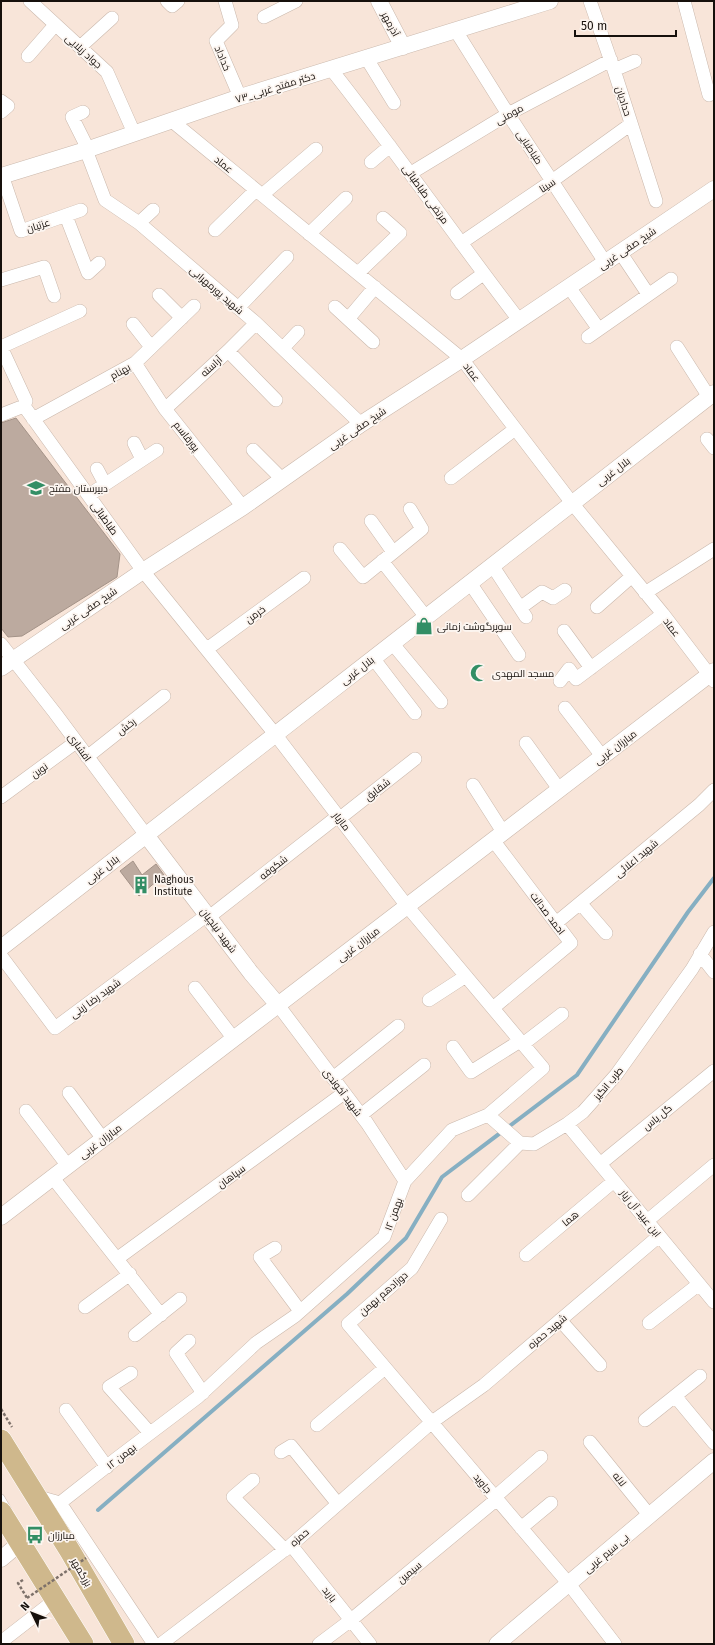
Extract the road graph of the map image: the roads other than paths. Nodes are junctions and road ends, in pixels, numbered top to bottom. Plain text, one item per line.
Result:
1 (30, 1) edge
2 (225, 1) edge
3 (296, 1) edge
4 (379, 1) edge
5 (550, 1) edge
6 (590, 1) edge
7 (684, 1) edge
8 (521, 6) edge
9 (264, 17) dead end
10 (112, 18) dead end
11 (55, 25) junction
12 (456, 31) junction
13 (80, 47) junction
14 (404, 47) junction
15 (28, 56) dead end
16 (367, 59) junction
17 (634, 61) dead end
18 (613, 65) junction
19 (331, 70) junction
20 (709, 95) dead end
21 (240, 98) junction
22 (1, 101) edge
23 (394, 103) dead end
24 (1, 112) edge
25 (83, 112) dead end
26 (508, 114) junction
27 (172, 121) junction
28 (631, 124) junction
29 (134, 133) junction
30 (390, 146) junction
31 (316, 149) dead end
32 (87, 150) junction
33 (371, 162) dead end
34 (411, 173) junction
35 (1, 176) edge
36 (552, 181) junction
37 (714, 189) edge
38 (259, 192) junction
39 (346, 198) dead end
40 (656, 201) dead end
41 (80, 210) dead end
42 (153, 210) dead end
43 (66, 216) junction
44 (383, 218) dead end
45 (139, 223) junction
46 (215, 230) dead end
47 (309, 234) junction
48 (461, 243) junction
49 (620, 252) junction
50 (287, 257) dead end
51 (606, 262) junction
52 (99, 263) dead end
53 (358, 273) junction
54 (483, 274) junction
55 (671, 279) dead end
56 (1, 280) edge
57 (375, 287) junction
58 (569, 287) junction
59 (457, 293) dead end
60 (648, 294) junction
61 (159, 295) dead end
62 (54, 296) dead end
63 (194, 306) dead end
64 (334, 307) dead end
65 (238, 308) junction
66 (80, 311) dead end
67 (182, 318) junction
68 (348, 319) junction
69 (519, 320) junction
70 (256, 323) junction
71 (133, 324) dead end
72 (298, 332) dead end
73 (373, 342) dead end
74 (151, 347) junction
75 (677, 347) dead end
76 (283, 348) junction
77 (2, 350) edge
78 (228, 351) junction
79 (462, 359) junction
80 (135, 363) junction
81 (712, 395) edge
82 (276, 400) dead end
83 (24, 406) junction
84 (165, 409) junction
85 (1, 415) edge
86 (34, 419) junction
87 (361, 424) junction
88 (516, 429) junction
89 (134, 443) dead end
90 (157, 450) dead end
91 (253, 450) dead end
92 (142, 459) junction
93 (97, 469) dead end
94 (451, 478) dead end
95 (282, 479) junction
96 (105, 484) junction
97 (88, 495) junction
98 (572, 503) junction
99 (243, 507) junction
100 (410, 509) dead end
101 (371, 521) dead end
102 (340, 549) dead end
103 (714, 549) edge
104 (393, 552) junction
105 (382, 561) junction
106 (492, 565) junction
107 (144, 571) junction
108 (632, 577) junction
109 (304, 578) dead end
110 (470, 583) junction
111 (565, 590) dead end
112 (645, 593) junction
113 (597, 607) dead end
114 (663, 614) junction
115 (426, 617) junction
116 (564, 631) dead end
117 (392, 643) junction
118 (1, 644) edge
119 (207, 649) junction
120 (519, 655) dead end
121 (373, 658) junction
122 (7, 664) edge
123 (591, 668) junction
124 (712, 675) edge
125 (560, 681) dead end
126 (164, 696) dead end
127 (441, 702) dead end
128 (565, 708) dead end
129 (414, 713) dead end
130 (275, 734) junction
131 (76, 742) junction
132 (526, 743) dead end
133 (602, 756) junction
134 (87, 757) junction
135 (414, 759) dead end
136 (473, 785) dead end
137 (559, 789) junction
138 (714, 790) edge
139 (1, 797) edge
140 (339, 817) junction
141 (146, 835) junction
142 (498, 836) junction
143 (581, 904) junction
144 (407, 906) junction
145 (208, 916) junction
146 (556, 923) junction
147 (714, 932) edge
148 (605, 933) dead end
149 (1, 948) edge
150 (700, 954) junction
151 (1, 956) edge
152 (714, 972) edge
153 (466, 976) junction
154 (195, 988) dead end
155 (429, 1000) dead end
156 (278, 1005) junction
157 (493, 1008) junction
158 (562, 1014) dead end
159 (398, 1026) dead end
160 (234, 1038) junction
161 (522, 1042) junction
162 (453, 1046) dead end
163 (424, 1065) dead end
164 (543, 1068) joint
165 (714, 1071) edge
166 (333, 1078) junction
167 (69, 1093) dead end
168 (344, 1093) junction
169 (26, 1111) dead end
170 (361, 1115) junction
171 (488, 1115) junction
172 (567, 1124) junction
173 (103, 1139) junction
174 (520, 1143) junction
175 (600, 1164) junction
176 (714, 1165) edge
177 (68, 1166) junction
178 (53, 1178) junction
179 (405, 1181) junction
180 (614, 1181) junction
181 (468, 1195) dead end
182 (3, 1210) edge
183 (441, 1219) dead end
184 (647, 1221) junction
185 (659, 1236) junction
186 (275, 1248) dead end
187 (526, 1255) dead end
188 (118, 1258) junction
189 (130, 1274) junction
190 (699, 1284) junction
191 (180, 1299) dead end
192 (714, 1301) edge
193 (85, 1307) dead end
194 (300, 1311) junction
195 (161, 1315) junction
196 (560, 1320) junction
197 (649, 1323) dead end
198 (348, 1324) joint
199 (135, 1335) dead end
200 (189, 1341) dead end
201 (600, 1365) dead end
202 (385, 1368) junction
203 (131, 1373) dead end
204 (700, 1376) dead end
205 (203, 1393) junction
206 (674, 1396) junction
207 (66, 1410) dead end
208 (645, 1420) dead end
209 (432, 1422) junction
210 (317, 1425) dead end
211 (150, 1433) junction
212 (1, 1440) edge
213 (590, 1442) dead end
214 (714, 1443) edge
215 (281, 1452) dead end
216 (541, 1457) dead end
217 (714, 1461) edge
218 (107, 1467) junction
219 (253, 1480) dead end
220 (35, 1496) junction
221 (1, 1498) edge
222 (496, 1498) junction
223 (60, 1503) junction
224 (551, 1503) dead end
225 (338, 1504) junction
226 (1, 1512) edge
227 (650, 1516) junction
228 (521, 1528) junction
229 (20, 1543) junction
230 (288, 1547) junction
231 (1, 1559) edge
232 (569, 1584) junction
233 (55, 1600) junction
234 (351, 1620) junction
235 (1, 1642) edge
236 (83, 1644) edge
237 (91, 1644) edge
238 (124, 1644) edge
239 (154, 1644) edge
240 (161, 1644) edge
241 (320, 1644) edge
242 (370, 1644) edge
243 (497, 1644) edge
244 (615, 1644) edge

1 - 11 street, جواد زیلایی
2 - 21 street, خداداد
3 - 9 street
4 - 14 street, آذرمهر
5 - 8 street, ۷۳_دکتر مفتح غربی
6 - 18 street, حدادیان
7 - 20 street
8 - 12 street, ۷۳_دکتر مفتح غربی
10 - 13 street
11 - 13 street, جواد زیلایی
11 - 15 street
12 - 14 street, ۷۳_دکتر مفتح غربی
12 - 26 street, طباطبایی
13 - 29 street, جواد زیلایی
14 - 16 street, ۷۳_دکتر مفتح غربی
16 - 19 street, ۷۳_دکتر مفتح غربی
16 - 23 street
17 - 18 street, مومنی
18 - 26 street, مومنی
18 - 28 street, حدادیان
19 - 21 street, ۷۳_دکتر مفتح غربی
19 - 30 street, مرتضی طباطبائی
21 - 27 street, ۷۳_دکتر مفتح غربی
22 - 24 street
25 - 32 street
26 - 34 street, مومنی
26 - 36 street, طباطبایی
27 - 29 street, ۷۳_دکتر مفتح غربی
27 - 38 street, عماد
28 - 36 street, سینا
28 - 40 street, حدادیان
29 - 32 street, ۷۳_دکتر مفتح غربی
30 - 33 street
30 - 34 street, مرتضی طباطبائی
31 - 38 street
32 - 35 street, ۷۳_دکتر مفتح غربی
32 - 45 street, شهید پورمهرابی
34 - 48 street, مرتضی طباطبائی
35 - 43 street, عزتیان
36 - 48 street, سینا
36 - 51 street, طباطبایی
37 - 49 street, شیخ صفی غربی
38 - 46 street
38 - 47 street, عماد
39 - 47 street
41 - 43 street, عزتیان
42 - 45 street
43 - 52 street
44 - 53 street
45 - 65 street, شهید پورمهرابی
47 - 53 street, عماد
48 - 54 street, مرتضی طباطبائی
49 - 51 street, شیخ صفی غربی
49 - 60 street
50 - 65 street
51 - 58 street, شیخ صفی غربی
53 - 57 street, عماد
54 - 59 street
54 - 69 street, مرتضی طباطبائی
55 - 60 street
56 - 62 street
57 - 68 street
57 - 79 street, عماد
58 - 60 street
58 - 69 street, شیخ صفی غربی
61 - 67 street
63 - 67 street, بهنام
64 - 68 street
65 - 70 street, شهید پورمهرابی
66 - 77 street
67 - 74 street, بهنام
68 - 73 street
69 - 79 street, شیخ صفی غربی
70 - 76 street, شهید پورمهرابی
70 - 78 street, آراسته
71 - 74 street
72 - 76 street
74 - 80 street, بهنام
75 - 81 street
76 - 87 street, شهید پورمهرابی
77 - 83 street
78 - 82 street
78 - 84 street, آراسته
79 - 87 street, شیخ صفی غربی
79 - 88 street, عماد
80 - 84 street, پورقاسم
80 - 86 street, بهنام
81 - 98 street, بلال غربی
83 - 85 street
83 - 86 street, طباطبائی
84 - 99 street, پورقاسم
86 - 97 street, طباطبائی
87 - 95 street, شیخ صفی غربی
88 - 94 street
88 - 98 street, عماد
89 - 92 street
90 - 92 street
91 - 95 street
92 - 96 street
93 - 96 street
95 - 99 street, شیخ صفی غربی
96 - 97 street
97 - 107 street, طباطبائی
98 - 106 street, بلال غربی
98 - 108 street, عماد
99 - 107 street, شیخ صفی غربی
100 - 104 street
101 - 104 street
102 - 105 street
103 - 112 street
104 - 105 street
105 - 115 street
106 - 110 street, بلال غربی
106 - 111 street
107 - 119 street, مازیار
107 - 122 street, شیخ صفی غربی
108 - 112 street, عماد
108 - 113 street
109 - 119 street, خرمن
110 - 115 street, بلال غربی
110 - 120 street
112 - 114 street, عماد
114 - 123 street
114 - 124 street, عماد
115 - 117 street, بلال غربی
116 - 123 street
117 - 121 street, بلال غربی
117 - 127 street
118 - 122 street, افشاری
119 - 130 street, مازیار
121 - 129 street
121 - 130 street, بلال غربی
122 - 131 street, افشاری
123 - 125 street
124 - 133 street, مبارزان غربی
126 - 134 street, رخش
128 - 133 street
130 - 140 street, مازیار
130 - 141 street, بلال غربی
131 - 134 street, افشاری
131 - 139 street, نوین
132 - 137 street
133 - 137 street, مبارزان غربی
134 - 141 street, افشاری
135 - 140 street, شقایق
136 - 142 street, احمد صدالت
137 - 142 street, مبارزان غربی
138 - 143 street, شهید اعلائی
140 - 144 street, مازیار
140 - 145 street, شکوفه
141 - 145 street, شهید نیلچیان
141 - 149 street, بلال غربی
142 - 144 street, مبارزان غربی
142 - 146 street, احمد صدالت
143 - 146 street, شهید اعلائی
143 - 148 street
144 - 153 street, مازیار
144 - 156 street, مبارزان غربی
145 - 151 street, شهید رضا زینی
145 - 156 street, شهید نیلچیان
146 - 157 street, احمد صدالت
147 - 150 street, طرب انگیز
150 - 152 street
150 - 172 street, طرب انگیز
153 - 155 street
153 - 157 street, مازیار
154 - 160 street
156 - 160 street, مبارزان غربی
156 - 166 street, شهید آخوندی
157 - 161 street, مازیار
158 - 161 street
159 - 166 street
160 - 173 street, مبارزان غربی
161 - 162 street
161 - 164 street, مازیار
163 - 170 street
164 - 171 street, ۱۲ بهمن
165 - 175 street, گل یاس
166 - 168 street, شهید آخوندی
167 - 173 street
168 - 170 street, شهید آخوندی
168 - 188 street, سپاهان
169 - 177 street
170 - 179 street, شهید آخوندی
171 - 174 street
171 - 179 street, ۱۲ بهمن
172 - 174 street, طرب انگیز
172 - 175 street, ابن عبید آل زیار
173 - 177 street, مبارزان غربی
174 - 181 street
175 - 180 street, ابن عبید آل زیار
176 - 184 street
177 - 178 street, مبارزان غربی
178 - 182 street, مبارزان غربی
178 - 188 street
179 - 194 street, ۱۲ بهمن
180 - 184 street, ابن عبید آل زیار
180 - 187 street, هما
183 - 198 street, دوزادهم بهمن
184 - 185 street, ابن عبید آل زیار
185 - 190 street, ابن عبید آل زیار
185 - 196 street, شهید حمزه
186 - 194 street
188 - 189 street
189 - 193 street
189 - 195 street
190 - 192 street, ابن عبید آل زیار
190 - 197 street
191 - 195 street
194 - 205 street, ۱۲ بهمن
195 - 199 street
196 - 201 street
196 - 209 street, شهید حمزه
198 - 202 street, جاوید
200 - 205 street
202 - 209 street, جاوید
202 - 210 street
203 - 211 street
204 - 206 street
205 - 211 street, ۱۲ بهمن
206 - 208 street
206 - 214 street
207 - 218 street
209 - 222 street, جاوید
209 - 225 street, حمزه
211 - 218 street, ۱۲ بهمن
212 - 220 main road, بزرگمهر
213 - 227 street, لاله
215 - 225 street
216 - 222 street, سیمین
217 - 227 street, بی سیم غربی
218 - 223 street, ۱۲ بهمن
219 - 230 street
220 - 223 street
220 - 238 main road, بزرگمهر
221 - 237 lane
222 - 228 street, جاوید
222 - 234 street, سیمین
223 - 239 street
224 - 228 street
225 - 230 street, حمزه
226 - 229 main road
227 - 232 street, بی سیم غربی
228 - 232 street, جاوید
229 - 231 street
229 - 233 main road
230 - 234 street, باربد
230 - 240 street, حمزه
232 - 243 street, بی سیم غربی
232 - 244 street, جاوید
233 - 235 street
233 - 236 main road
234 - 241 street, سیمین
234 - 242 street, باربد

